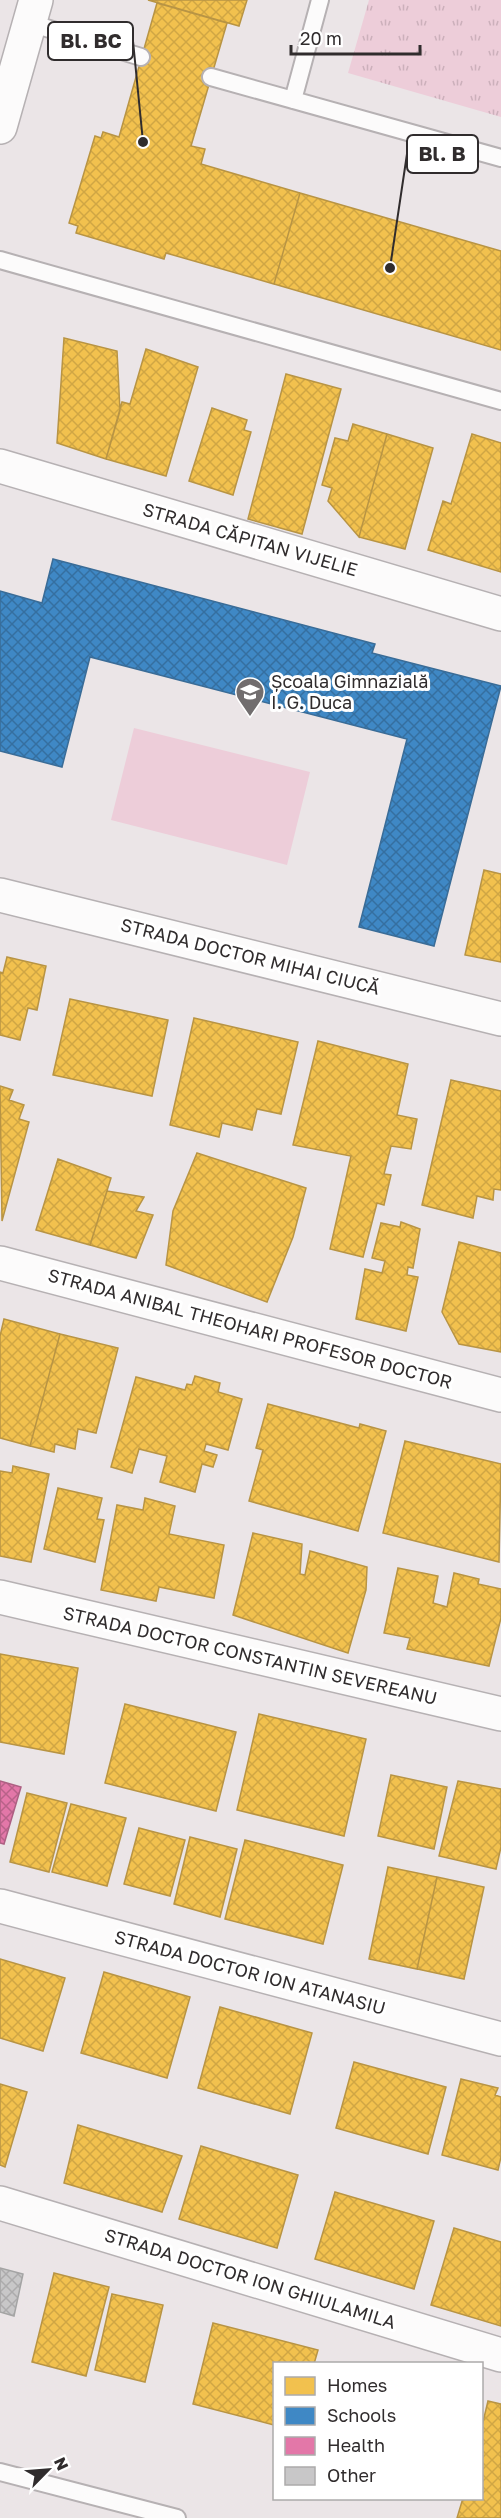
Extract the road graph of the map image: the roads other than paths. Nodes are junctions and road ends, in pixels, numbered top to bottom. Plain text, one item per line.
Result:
1 (320, 0) edge
2 (33, 11) edge
3 (141, 57) dead end
4 (211, 77) dead end
5 (293, 100) junction
6 (0, 128) edge
7 (501, 158) edge
8 (0, 260) edge
9 (501, 400) edge
10 (0, 466) edge
11 (501, 614) edge
12 (0, 895) edge
13 (501, 1019) edge
14 (0, 1263) edge
15 (501, 1395) edge
16 (0, 1597) edge
17 (501, 1714) edge
18 (0, 1906) edge
19 (501, 2039) edge
20 (0, 2203) edge
21 (501, 2355) edge
22 (0, 2472) edge
23 (177, 2518) edge

1 - 5 lane
2 - 3 lane
2 - 6 street
4 - 5 lane
5 - 7 lane
8 - 9 lane
10 - 11 street, STRADA CĂPITAN VIJELIE
12 - 13 street, STRADA DOCTOR MIHAI CIUCĂ
14 - 15 street, STRADA ANIBAL THEOHARI PROFESOR DOCTOR
16 - 17 street, STRADA DOCTOR CONSTANTIN SEVEREANU
18 - 19 street, STRADA DOCTOR ION ATANASIU
20 - 21 street, STRADA DOCTOR ION GHIULAMILA
22 - 23 lane

